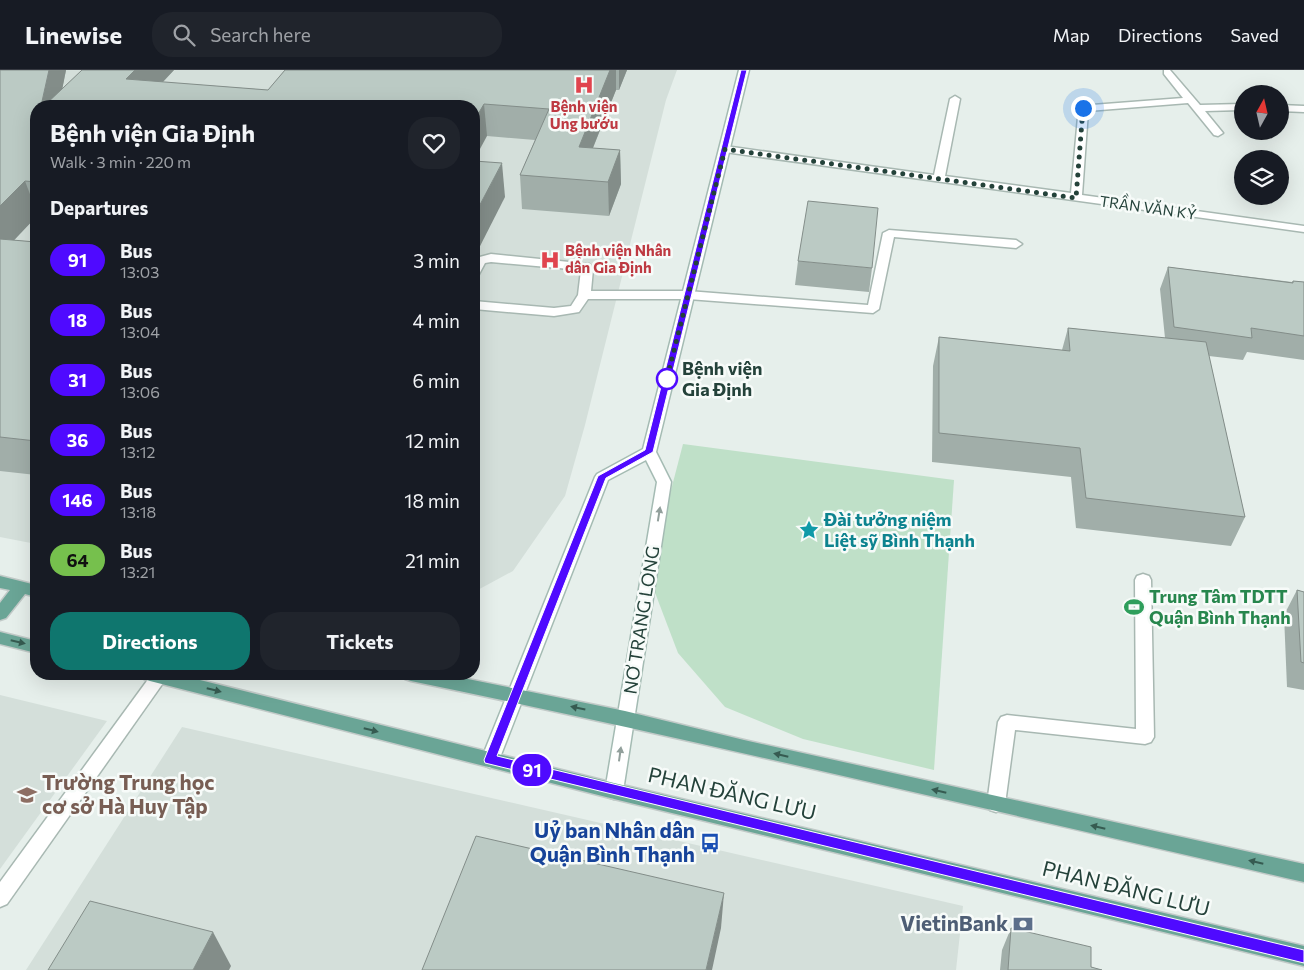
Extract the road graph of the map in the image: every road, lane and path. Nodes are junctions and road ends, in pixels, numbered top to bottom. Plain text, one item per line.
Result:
1 (744, 70) edge
2 (1167, 72) dead end
3 (955, 99) dead end
4 (1193, 104) junction
5 (1234, 107) edge
6 (1289, 108) edge
7 (1304, 109) edge
8 (1218, 133) dead end
9 (725, 149) junction
10 (939, 179) junction
11 (1076, 198) junction
12 (1304, 229) edge
13 (1016, 244) dead end
14 (480, 261) edge
15 (584, 295) junction
16 (688, 295) junction
17 (480, 306) edge
18 (649, 452) junction
19 (1143, 580) dead end
20 (0, 582) edge
21 (29, 589) edge
22 (0, 614) edge
23 (0, 638) edge
24 (30, 646) edge
25 (152, 680) edge
26 (175, 680) edge
27 (441, 680) edge
28 (516, 695) junction
29 (625, 718) junction
30 (490, 760) junction
31 (614, 791) junction
32 (996, 804) junction
33 (1304, 873) edge
34 (0, 898) edge
35 (1304, 956) edge

1 - 9 street
2 - 4 street
3 - 10 street
4 - 5 street
4 - 8 street
4 - 11 street
6 - 7 street
9 - 10 street, TRẦN VĂN KỶ
9 - 16 street
10 - 11 street, TRẦN VĂN KỶ
11 - 12 street, TRẦN VĂN KỶ
13 - 16 street
14 - 15 street
15 - 16 street
15 - 17 street
16 - 18 street
18 - 28 street
29 -> 18 street, NƠ TRANG LONG
19 - 32 street
20 - 21 main road
21 - 22 main road
23 -> 24 main road
25 - 34 street
26 -> 30 main road, PHAN ĐĂNG LƯU
27 - 28 main road
29 -> 28 main road
28 - 30 street
31 -> 29 street, NƠ TRANG LONG
32 -> 29 main road
30 - 31 main road, PHAN ĐĂNG LƯU
31 - 35 main road, PHAN ĐĂNG LƯU
33 -> 32 main road

